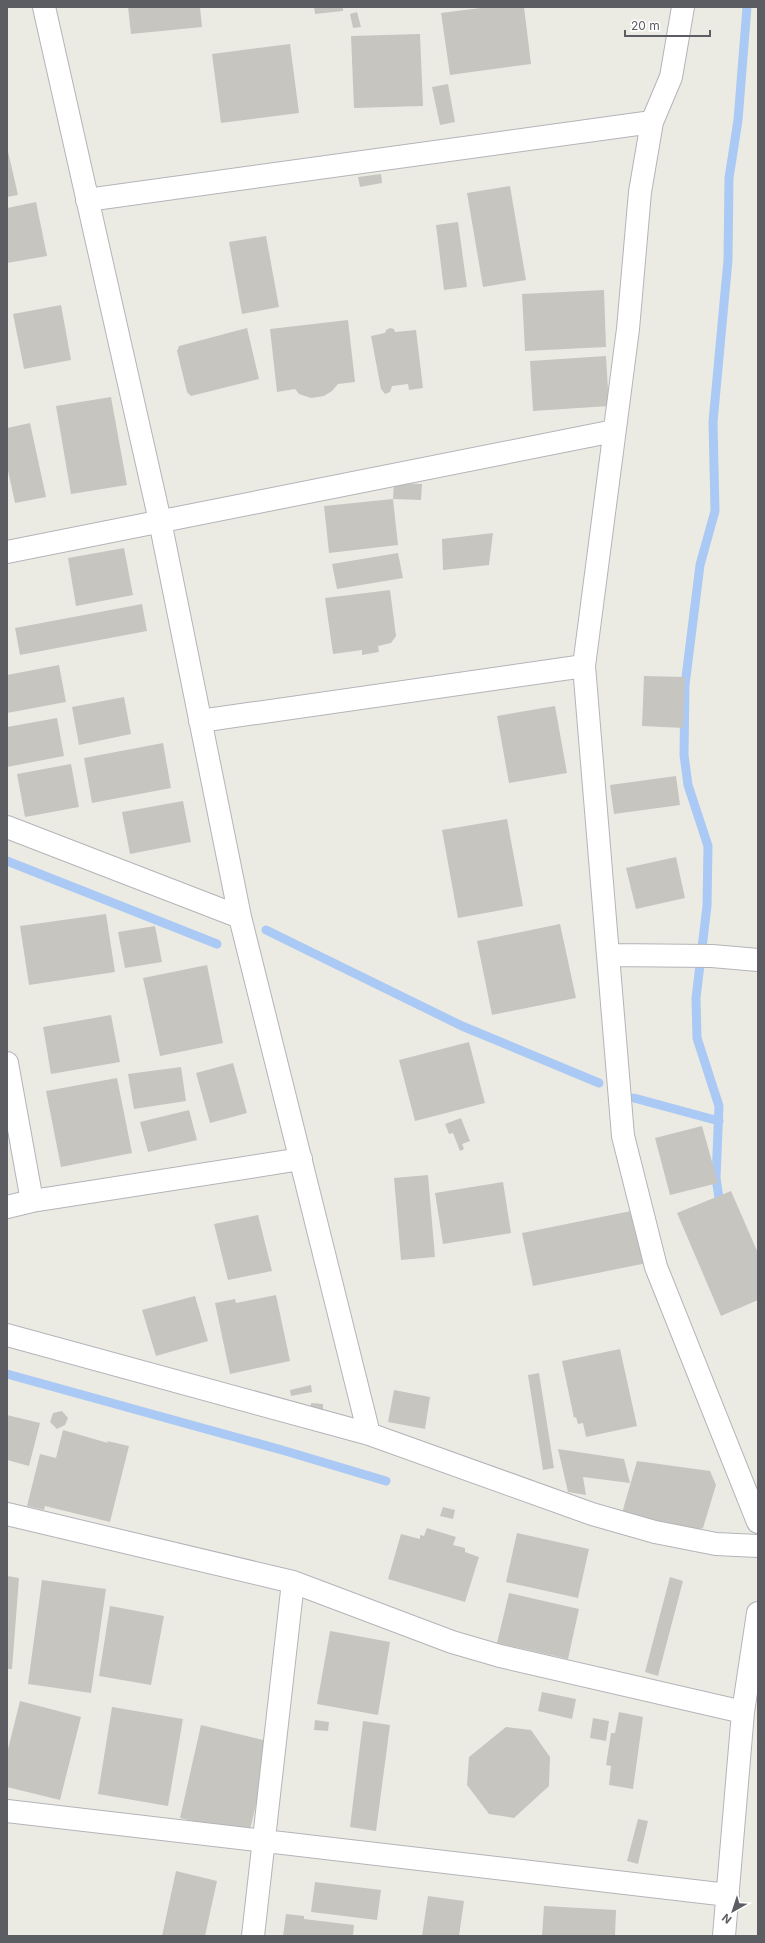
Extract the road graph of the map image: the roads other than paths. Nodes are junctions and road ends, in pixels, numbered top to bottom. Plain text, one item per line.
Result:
1 (44, 7) edge
2 (683, 7) edge
3 (652, 122) junction
4 (87, 200) junction
5 (614, 431) junction
6 (160, 521) junction
7 (7, 552) edge
8 (584, 666) junction
9 (200, 721) junction
10 (7, 827) edge
11 (240, 917) junction
12 (608, 955) junction
13 (758, 960) edge
14 (7, 1063) edge
15 (300, 1159) junction
16 (32, 1201) junction
17 (7, 1207) edge
18 (7, 1335) edge
19 (369, 1434) junction
20 (7, 1514) edge
21 (758, 1522) edge
22 (758, 1546) edge
23 (294, 1582) junction
24 (758, 1613) edge
25 (743, 1712) junction
26 (7, 1811) edge
27 (263, 1839) junction
28 (728, 1894) junction
29 (253, 1936) edge
30 (724, 1936) edge

1 - 4 street
2 - 3 street
3 - 4 street
3 - 5 street
4 - 6 street
5 - 6 street
5 - 8 street
6 - 7 street
6 - 9 street
8 - 9 street
8 - 12 street
9 - 11 street
10 - 11 street
11 - 15 street
12 - 13 street
12 - 21 street
14 - 16 street
15 - 16 street
15 - 19 street
16 - 17 street
18 - 19 street
19 - 22 street
20 - 23 street
23 - 25 street
23 - 27 street
24 - 25 street
25 - 28 street
26 - 27 street
27 - 28 street
27 - 29 street
28 - 30 street

